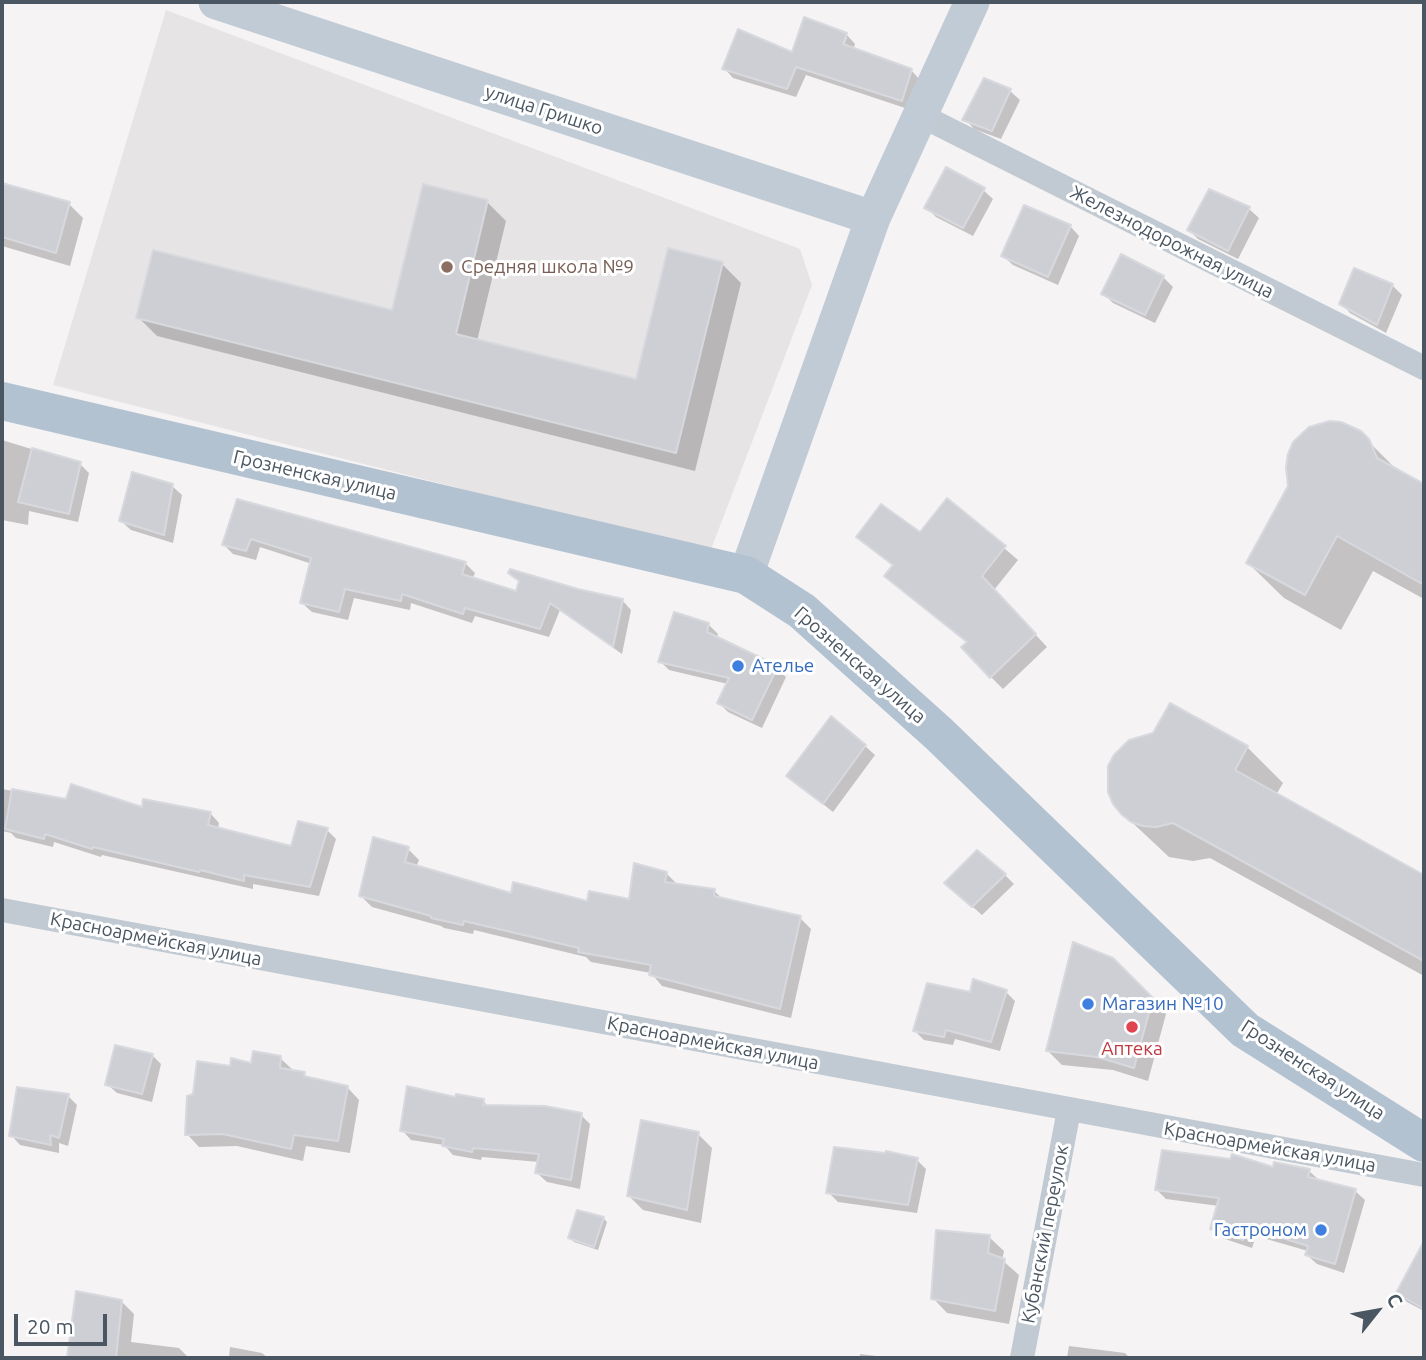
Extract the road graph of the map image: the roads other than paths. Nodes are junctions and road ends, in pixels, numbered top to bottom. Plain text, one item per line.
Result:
1 (216, 2) edge
2 (972, 2) edge
3 (920, 115) junction
4 (873, 218) junction
5 (1424, 369) edge
6 (2, 401) edge
7 (746, 575) junction
8 (2, 910) edge
9 (1069, 1110) junction
10 (1424, 1143) edge
11 (1424, 1175) edge
12 (1022, 1358) edge

1 - 4 street, улица Гришко
2 - 3 street
3 - 4 street
3 - 5 street, Железнодорожная улица
4 - 7 street
6 - 7 main road, Грозненская улица
7 - 10 main road, Грозненская улица
8 - 9 street, Красноармейская улица
9 - 11 street, Красноармейская улица
9 - 12 street, Кубанский переулок

